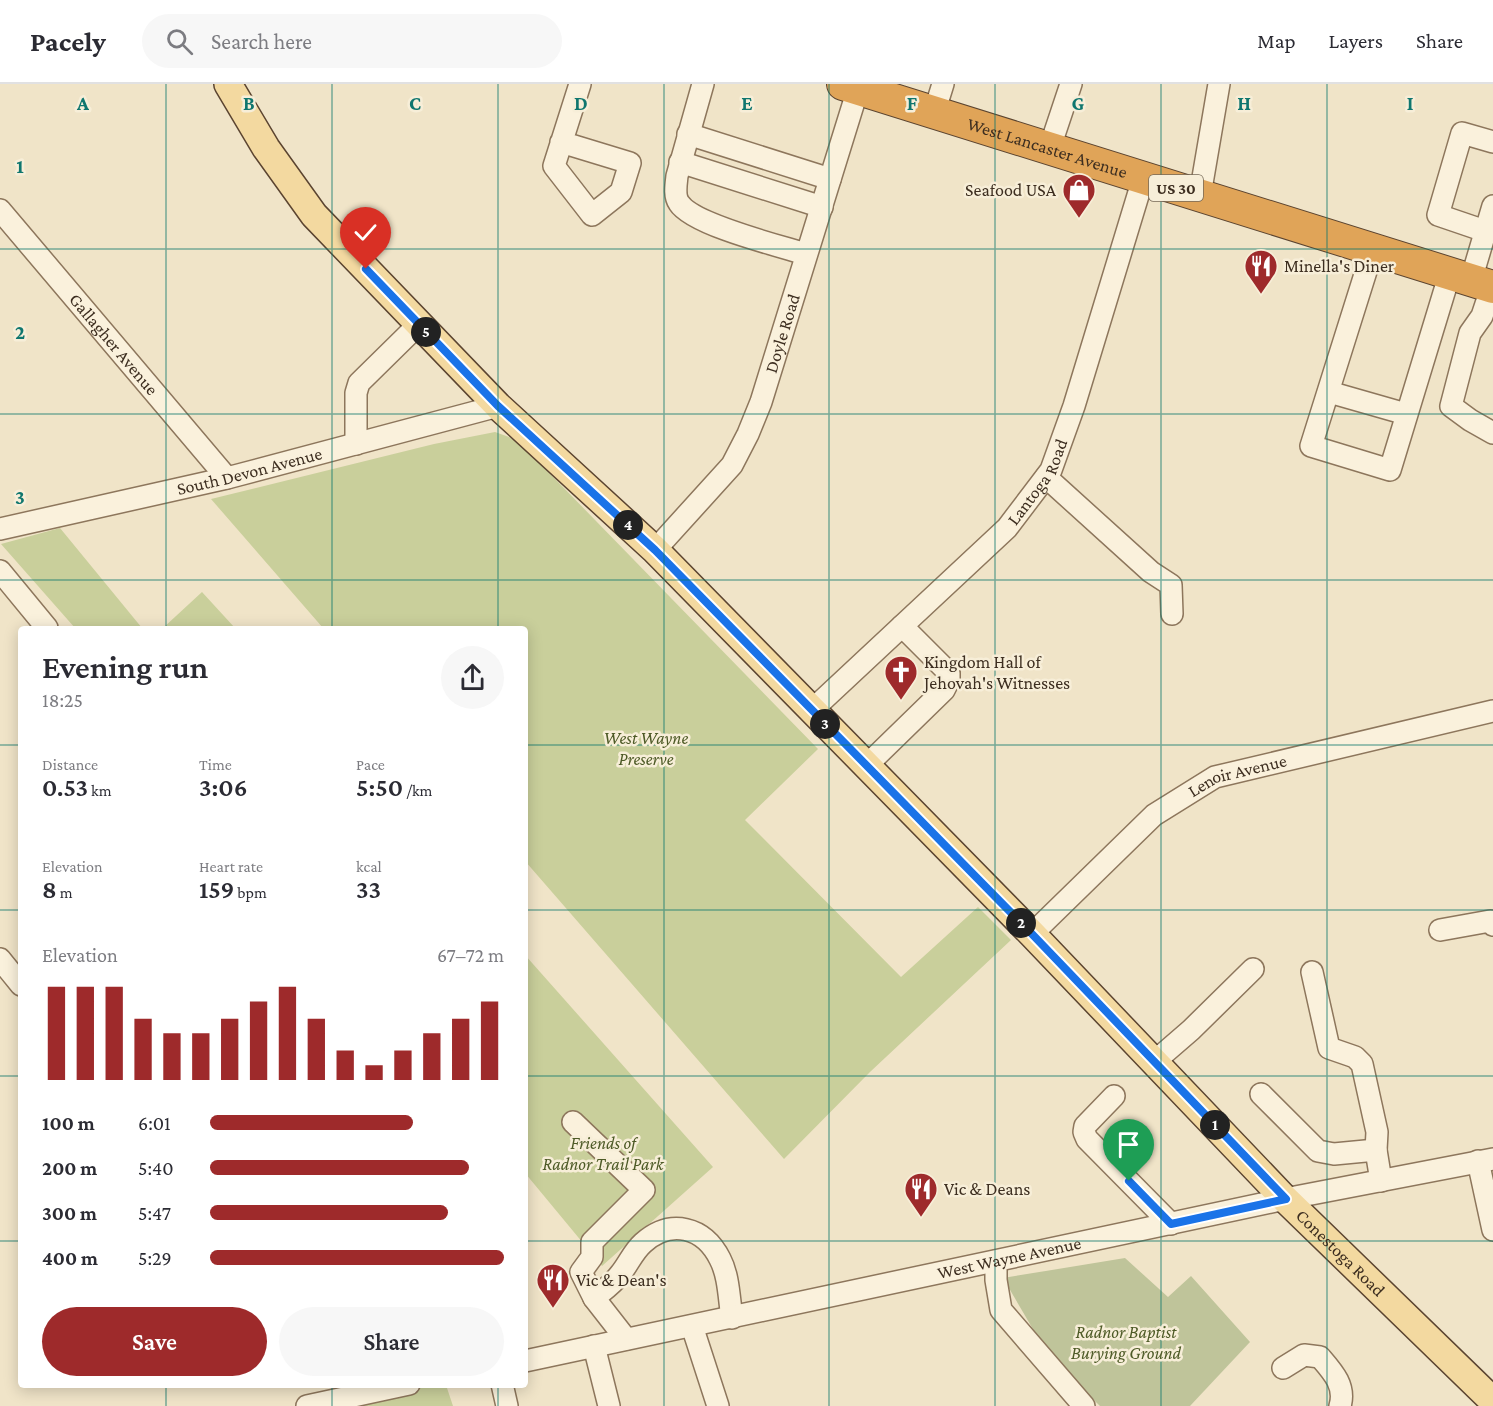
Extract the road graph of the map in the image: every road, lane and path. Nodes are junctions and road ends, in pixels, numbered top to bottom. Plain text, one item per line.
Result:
1 (228, 84) edge
2 (580, 84) edge
3 (703, 84) edge
4 (1071, 84) edge
5 (1219, 84) edge
6 (851, 87) edge
7 (939, 99) edge
8 (688, 134) junction
9 (561, 142) dead end
10 (1493, 142) edge
11 (1049, 150) junction
12 (680, 162) junction
13 (830, 179) junction
14 (1143, 179) junction
15 (1200, 195) junction
16 (1493, 206) edge
17 (822, 207) junction
18 (0, 210) edge
19 (1485, 231) junction
20 (1373, 249) junction
21 (806, 254) junction
22 (1476, 282) edge
23 (419, 324) junction
24 (1329, 392) junction
25 (498, 406) junction
26 (1406, 414) junction
27 (1493, 433) edge
28 (356, 444) junction
29 (1046, 477) junction
30 (227, 478) junction
31 (0, 529) edge
32 (655, 550) junction
33 (0, 571) edge
34 (1172, 614) dead end
35 (44, 626) edge
36 (902, 626) junction
37 (811, 711) junction
38 (1493, 711) edge
39 (866, 766) junction
40 (1493, 925) edge
41 (1440, 930) dead end
42 (1032, 934) junction
43 (0, 959) edge
44 (1253, 969) dead end
45 (1312, 972) dead end
46 (18, 981) edge
47 (1154, 1062) junction
48 (1262, 1094) dead end
49 (1114, 1095) dead end
50 (573, 1122) dead end
51 (1376, 1150) junction
52 (1485, 1160) edge
53 (1381, 1181) junction
54 (1286, 1199) junction
55 (1171, 1224) junction
56 (1493, 1230) edge
57 (996, 1261) junction
58 (594, 1298) junction
59 (732, 1318) junction
60 (692, 1326) junction
61 (626, 1340) junction
62 (594, 1346) junction
63 (528, 1359) edge
64 (1283, 1368) dead end
65 (394, 1388) edge
66 (502, 1388) edge
67 (1493, 1401) edge
68 (342, 1402) edge
69 (307, 1406) edge
70 (507, 1406) edge
71 (609, 1406) edge
72 (718, 1406) edge
73 (1084, 1406) edge
74 (1340, 1406) edge

1 - 23 main road, Conestoga Road
2 - 9 street
3 - 8 street
4 - 11 street
5 - 15 street
6 - 7 highway, West Lancaster Avenue / US 30
6 - 13 street, Doyle Road
7 - 11 highway, West Lancaster Avenue / US 30
8 - 12 street
8 - 13 street
10 - 19 street
11 - 14 highway, West Lancaster Avenue / US 30
12 - 17 street
12 - 21 street
13 - 17 street, Doyle Road
14 - 15 highway, West Lancaster Avenue / US 30
14 - 29 street, Lantoga Road
15 - 20 highway, West Lancaster Avenue / US 30
16 - 19 street
17 - 21 street, Doyle Road
18 - 30 street, Gallagher Avenue
19 - 22 street
20 - 22 highway, West Lancaster Avenue / US 30
20 - 24 street
21 - 32 street, Doyle Road
22 - 26 street
22 - 27 street
23 - 25 main road, Conestoga Road
23 - 28 street
24 - 26 street
24 - 26 street
25 - 28 street, South Devon Avenue
25 - 32 main road, Conestoga Road
28 - 30 street, South Devon Avenue
29 - 34 street
29 - 36 street, Lantoga Road
30 - 31 street, South Devon Avenue
32 - 37 main road, Conestoga Road
33 - 35 street
36 - 37 street, Lantoga Road
36 - 39 street
37 - 39 main road, Conestoga Road
38 - 42 street, Lenoir Avenue
39 - 42 main road, Conestoga Road
40 - 41 street
42 - 47 main road, Conestoga Road
43 - 46 street
44 - 47 street
45 - 51 street
47 - 54 main road, Conestoga Road
48 - 51 street
49 - 55 street
50 - 58 street
51 - 53 street
52 - 53 street, West Wayne Avenue
52 - 56 street
53 - 54 street, West Wayne Avenue
54 - 55 street, West Wayne Avenue
54 - 67 main road, Conestoga Road
55 - 57 street, West Wayne Avenue
57 - 59 street, West Wayne Avenue
57 - 73 street
58 - 59 street
58 - 61 street
59 - 60 street, West Wayne Avenue
60 - 61 street, West Wayne Avenue
60 - 72 street
61 - 62 street, West Wayne Avenue
62 - 63 street, West Wayne Avenue
62 - 71 street
64 - 74 street
65 - 68 street
66 - 70 street
68 - 69 street

